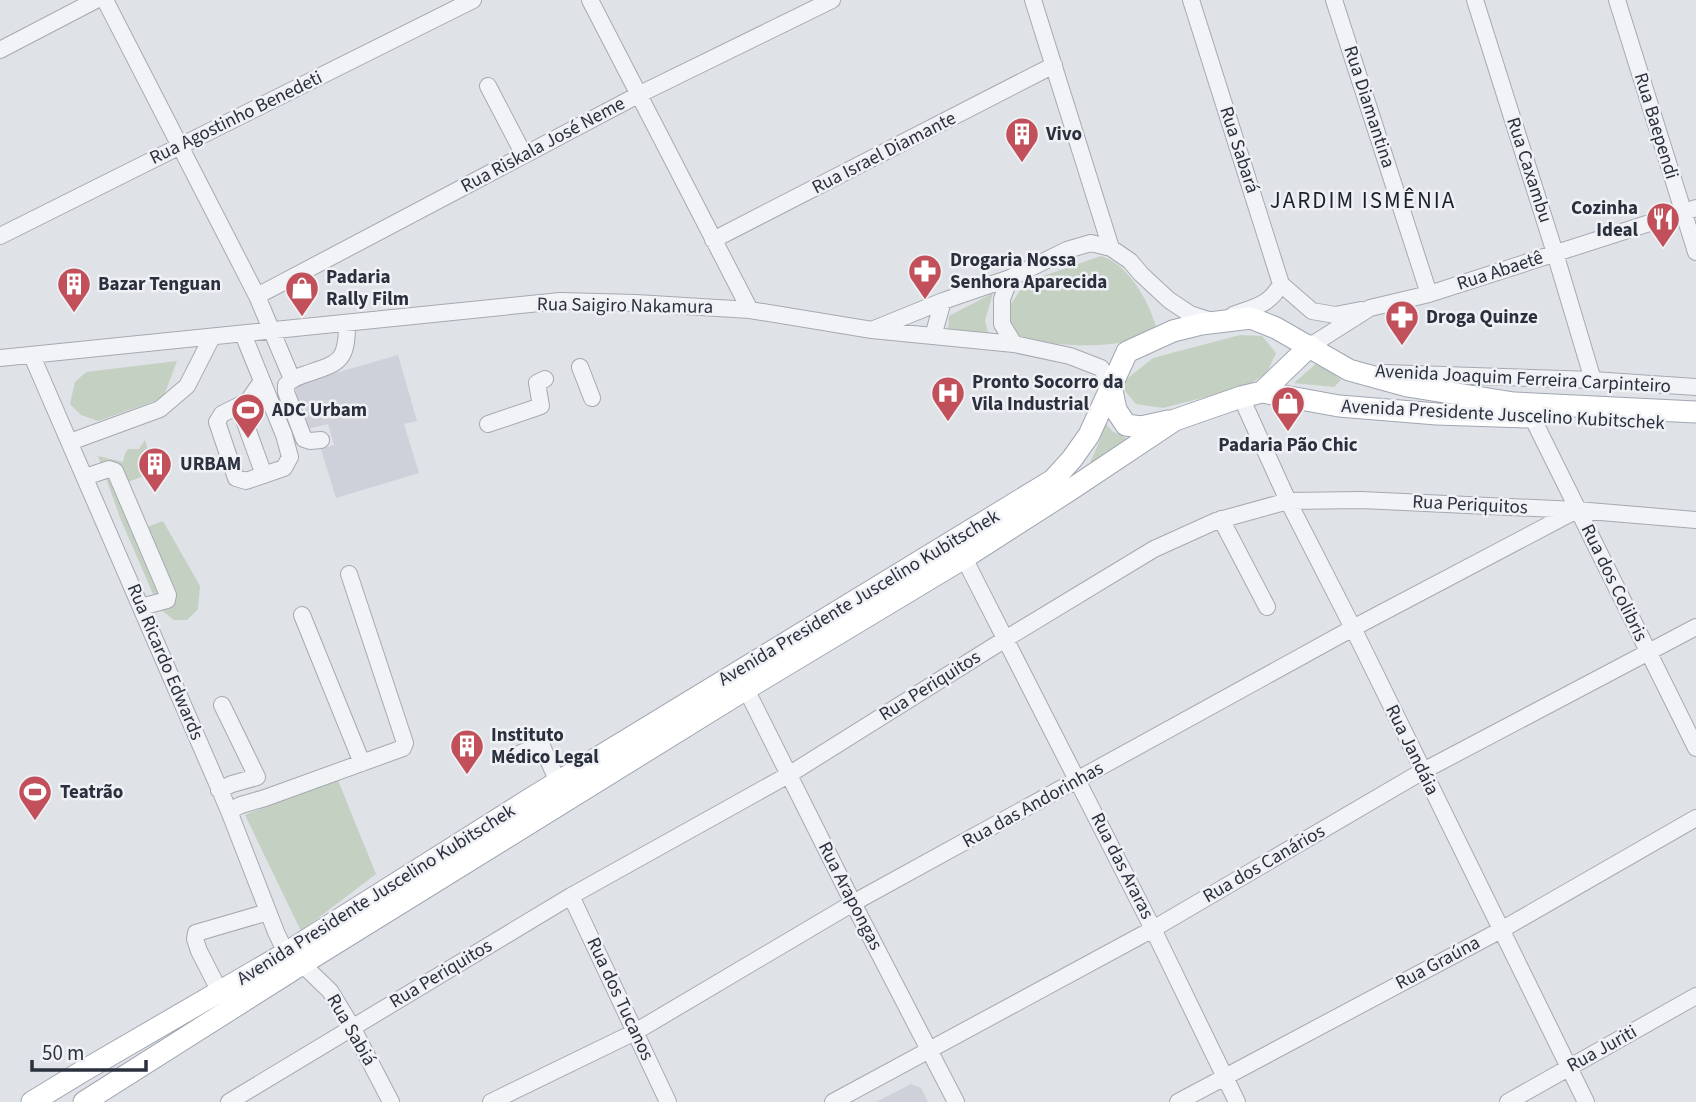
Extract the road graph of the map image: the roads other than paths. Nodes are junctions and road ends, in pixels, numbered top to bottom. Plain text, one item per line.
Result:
1 (96, 0) edge
2 (105, 0) edge
3 (473, 0) edge
4 (590, 0) edge
5 (832, 0) edge
6 (1033, 0) edge
7 (1191, 0) edge
8 (1334, 0) edge
9 (1475, 0) edge
10 (1617, 0) edge
11 (0, 50) edge
12 (1054, 65) junction
13 (488, 86) dead end
14 (638, 95) junction
15 (179, 146) junction
16 (524, 155) junction
17 (1097, 207) junction
18 (1690, 210) edge
19 (0, 236) edge
20 (713, 240) junction
21 (1091, 243) junction
22 (1111, 248) junction
23 (1696, 252) edge
24 (1555, 253) junction
25 (1010, 278) junction
26 (1281, 285) junction
27 (1429, 294) junction
28 (257, 296) junction
29 (943, 301) junction
30 (1370, 308) junction
31 (750, 310) junction
32 (1215, 321) junction
33 (347, 324) junction
34 (872, 330) junction
35 (272, 331) junction
36 (243, 334) junction
37 (933, 336) junction
38 (212, 337) junction
39 (1014, 344) junction
40 (1310, 346) junction
41 (32, 356) junction
42 (0, 358) edge
43 (580, 366) dead end
44 (1349, 370) junction
45 (292, 379) junction
46 (545, 379) dead end
47 (1593, 380) junction
48 (262, 381) junction
49 (1111, 385) junction
50 (1696, 387) edge
51 (1251, 394) junction
52 (592, 398) dead end
53 (239, 406) junction
54 (1696, 412) edge
55 (1532, 417) junction
56 (1175, 419) junction
57 (488, 424) dead end
58 (1696, 426) edge
59 (321, 440) dead end
60 (70, 442) junction
61 (264, 475) junction
62 (85, 477) junction
63 (1288, 501) junction
64 (1577, 510) junction
65 (1221, 519) junction
66 (1696, 520) edge
67 (964, 558) junction
68 (349, 574) dead end
69 (141, 607) junction
70 (1267, 607) dead end
71 (302, 615) dead end
72 (1696, 627) edge
73 (1353, 628) junction
74 (1006, 638) junction
75 (1648, 653) junction
76 (746, 689) junction
77 (222, 705) dead end
78 (524, 736) dead end
79 (541, 744) junction
80 (1696, 748) edge
81 (519, 754) dead end
82 (362, 763) junction
83 (1423, 771) junction
84 (790, 774) junction
85 (257, 778) junction
86 (1079, 781) junction
87 (558, 782) junction
88 (219, 790) junction
89 (265, 798) junction
90 (229, 811) junction
91 (1696, 818) edge
92 (571, 896) junction
93 (853, 903) junction
94 (268, 912) junction
95 (1153, 929) junction
96 (1501, 930) junction
97 (294, 959) junction
98 (220, 992) junction
99 (1696, 996) edge
100 (352, 1027) junction
101 (635, 1032) junction
102 (929, 1051) junction
103 (1569, 1067) junction
104 (83, 1071) junction
105 (1225, 1076) junction
106 (95, 1099) edge
107 (32, 1102) edge
108 (229, 1102) edge
109 (391, 1102) edge
110 (491, 1102) edge
111 (668, 1102) edge
112 (833, 1102) edge
113 (956, 1102) edge
114 (1178, 1102) edge
115 (1237, 1102) edge
116 (1508, 1102) edge
117 (1587, 1102) edge

1 - 11 street
2 - 15 street
3 - 15 street, Rua Agostinho Benedeti
4 - 14 street
5 - 14 street, Rua Riskala José Neme
6 - 12 street
7 - 26 street, Rua Sabará
8 - 27 street, Rua Diamantina
9 - 24 street, Rua Caxambu
10 - 18 street, Rua Baependi
12 - 17 street
12 - 20 street, Rua Israel Diamante
13 - 16 street
14 - 16 street, Rua Riskala José Neme
14 - 20 street
15 - 19 street, Rua Agostinho Benedeti
15 - 28 street
16 - 28 street, Rua Riskala José Neme
17 - 21 street
17 - 22 street
18 - 23 street, Rua Baependi
18 - 24 street, Rua Abaetê
20 - 31 street
21 - 22 street
21 - 25 street
22 - 32 street
24 - 27 street, Rua Abaetê
24 - 47 street, Rua Caxambu
25 - 29 street
25 - 39 street
26 - 30 street
26 - 32 street
27 - 30 street, Rua Abaetê
28 - 35 street
29 - 34 street
29 - 37 street
30 - 40 street, Rua Abaetê
31 - 33 street, Rua Saigiro Nakamura
31 - 34 street, Rua Saigiro Nakamura
32 - 40 main road, Avenida Presidente Juscelino Kubitschek
32 - 49 main road, Avenida Presidente Juscelino Kubitschek
33 - 35 street, Rua Saigiro Nakamura
33 - 45 street
34 - 37 street, Rua Saigiro Nakamura
35 - 36 street, Rua Saigiro Nakamura
35 - 45 street
36 - 38 street, Rua Saigiro Nakamura
36 - 48 street
37 - 39 street, Rua Saigiro Nakamura
38 - 41 street, Rua Saigiro Nakamura
38 - 60 street
39 - 49 street, Rua Saigiro Nakamura
40 - 44 main road, Avenida Presidente Juscelino Kubitschek
40 - 51 main road
41 - 42 street, Rua Saigiro Nakamura
41 - 60 street, Rua Ricardo Edwards
43 - 52 street
44 - 47 street, Avenida Joaquim Ferreira Carpinteiro
44 - 54 main road, Avenida Presidente Juscelino Kubitschek
45 - 59 street
46 - 57 street
47 - 50 street, Avenida Joaquim Ferreira Carpinteiro
48 - 53 street
48 - 61 street
49 - 56 main road
49 - 87 main road, Avenida Presidente Juscelino Kubitschek
51 - 55 main road, Avenida Presidente Juscelino Kubitschek
51 - 56 main road, Avenida Presidente Juscelino Kubitschek
51 - 63 street, Rua Jandáia
53 - 61 street
53 - 61 street
55 - 58 main road, Avenida Presidente Juscelino Kubitschek
55 - 64 street, Rua dos Colibris
56 - 67 main road, Avenida Presidente Juscelino Kubitschek
60 - 62 street, Rua Ricardo Edwards
62 - 69 street, Rua Ricardo Edwards
62 - 69 street
63 - 64 street, Rua Periquitos
63 - 65 street, Rua Periquitos
63 - 73 street, Rua Jandáia
64 - 66 street, Rua Periquitos
64 - 73 street, Rua das Andorinhas
64 - 75 street, Rua dos Colibris
65 - 70 street
65 - 74 street, Rua Periquitos
67 - 74 street, Rua das Araras
67 - 76 main road, Avenida Presidente Juscelino Kubitschek
68 - 82 street
69 - 88 street, Rua Ricardo Edwards
71 - 82 street
72 - 75 street, Rua dos Canários
73 - 83 street, Rua Jandáia
73 - 86 street, Rua das Andorinhas
74 - 84 street, Rua Periquitos
74 - 86 street, Rua das Araras
75 - 80 street, Rua dos Colibris
75 - 83 street, Rua dos Canários
76 - 84 street, Rua Arapongas
76 - 97 main road, Avenida Presidente Juscelino Kubitschek
77 - 85 street
78 - 79 street
79 - 81 street
79 - 87 street
82 - 89 street
83 - 95 street, Rua dos Canários
83 - 96 street, Rua Jandáia
84 - 92 street, Rua Periquitos
84 - 93 street, Rua Arapongas
85 - 88 street
85 - 89 street
86 - 93 street, Rua das Andorinhas
86 - 95 street, Rua das Araras
87 - 97 main road, Avenida Presidente Juscelino Kubitschek
88 - 90 street, Rua Ricardo Edwards
89 - 90 street
90 - 94 street, Rua Ricardo Edwards
91 - 96 street, Rua Graúna
92 - 100 street, Rua Periquitos
92 - 101 street, Rua dos Tucanos
93 - 101 street, Rua das Andorinhas
93 - 102 street, Rua Arapongas
94 - 97 street, Rua Ricardo Edwards
94 - 98 street
95 - 102 street, Rua dos Canários
95 - 105 street, Rua das Araras
96 - 103 street, Rua Jandáia
96 - 105 street, Rua Graúna
97 - 98 main road, Avenida Presidente Juscelino Kubitschek
97 - 100 street, Rua Sabiá
97 - 106 main road, Avenida Presidente Juscelino Kubitschek
98 - 104 main road, Avenida Presidente Juscelino Kubitschek
99 - 103 street, Rua Juriti
100 - 108 street, Rua Periquitos
100 - 109 street, Rua Sabiá
101 - 110 street, Rua das Andorinhas
101 - 111 street, Rua dos Tucanos
102 - 112 street, Rua dos Canários
102 - 113 street, Rua Arapongas
103 - 116 street, Rua Juriti
103 - 117 street, Rua Jandáia
104 - 106 main road
104 - 107 main road, Avenida Presidente Juscelino Kubitschek
105 - 114 street, Rua Graúna
105 - 115 street, Rua das Araras

